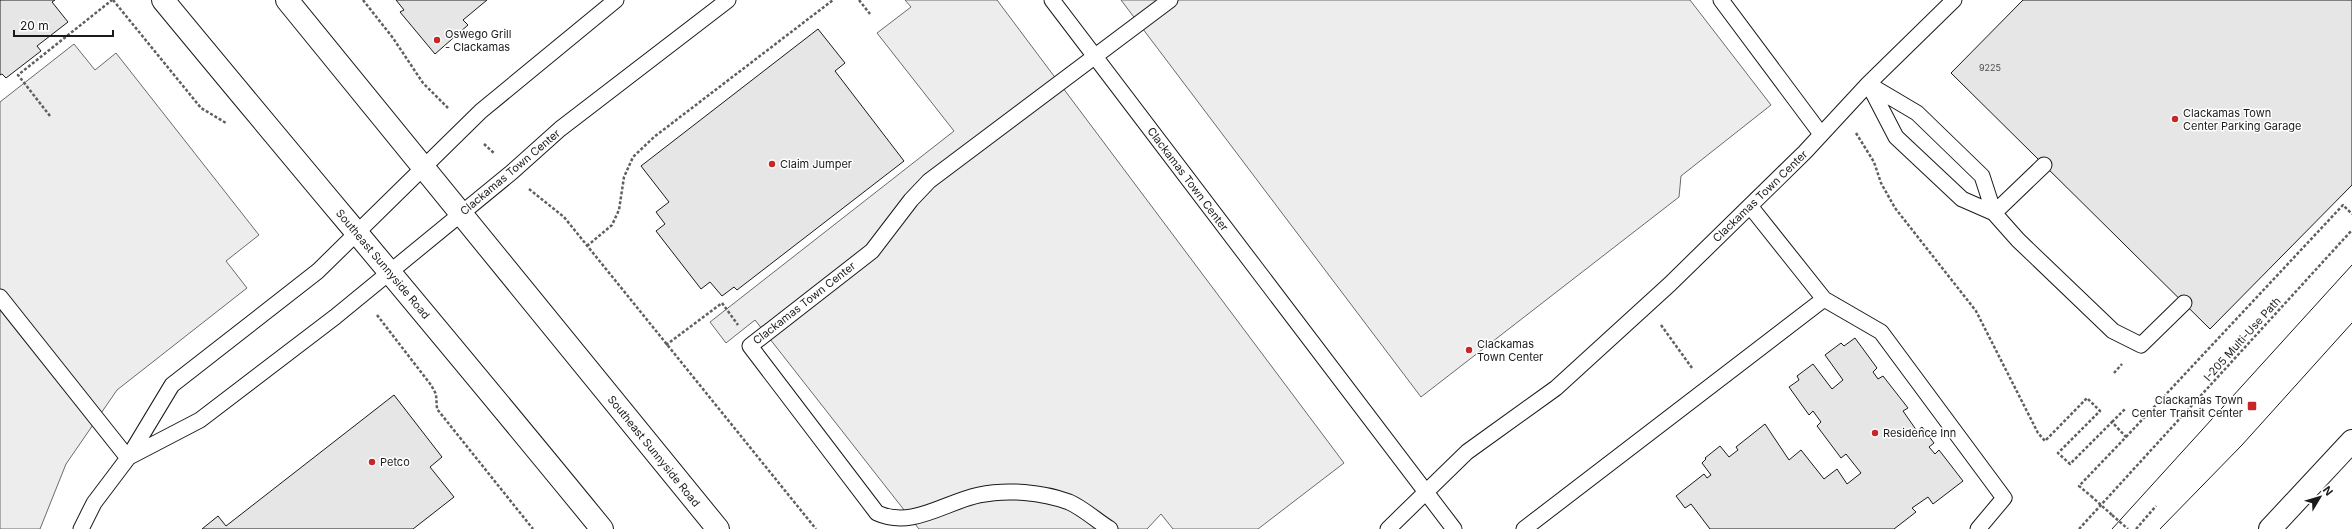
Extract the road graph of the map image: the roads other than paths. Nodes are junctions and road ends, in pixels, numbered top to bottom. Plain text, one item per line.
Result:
1 (163, 0) edge
2 (287, 0) edge
3 (616, 0) edge
4 (728, 0) edge
5 (1052, 0) edge
6 (1170, 0) edge
7 (1721, 0) edge
8 (1954, 0) edge
9 (1095, 57) junction
10 (1868, 84) junction
11 (1822, 134) junction
12 (2044, 165) dead end
13 (424, 167) junction
14 (1750, 206) junction
15 (462, 213) junction
16 (1994, 213) junction
17 (357, 233) junction
18 (390, 272) junction
19 (0, 297) edge
20 (1824, 299) junction
21 (2184, 304) dead end
22 (2352, 441) edge
23 (128, 458) junction
24 (1426, 492) junction
25 (81, 529) edge
26 (602, 529) edge
27 (718, 529) edge
28 (1110, 529) edge
29 (1388, 529) edge
30 (1454, 529) edge
31 (1524, 529) edge
32 (1978, 529) edge
33 (2270, 529) edge

1 - 17 main road, Southeast Sunnyside Road
2 - 13 main road, Southeast Sunnyside Road
3 - 13 lane
4 - 15 lane, Clackamas Town Center
5 - 9 lane, Clackamas Town Center
6 - 9 lane, Clackamas Town Center
7 - 11 lane
8 - 10 lane, Clackamas Town Center
9 - 24 lane, Clackamas Town Center
9 - 28 lane, Clackamas Town Center
10 - 11 lane, Clackamas Town Center
10 - 16 lane
10 - 16 lane
11 - 14 lane, Clackamas Town Center
12 - 16 lane
13 - 15 main road, Southeast Sunnyside Road
13 - 17 lane
14 - 20 lane
14 - 24 lane, Clackamas Town Center
15 - 18 lane, Clackamas Town Center
15 - 27 main road, Southeast Sunnyside Road
16 - 21 lane
17 - 18 main road, Southeast Sunnyside Road
17 - 23 lane
18 - 23 lane, Clackamas Town Center
18 - 26 main road, Southeast Sunnyside Road
19 - 23 lane
20 - 31 lane
20 - 32 lane
22 - 33 main road
23 - 25 lane
24 - 29 lane, Clackamas Town Center
24 - 30 lane

